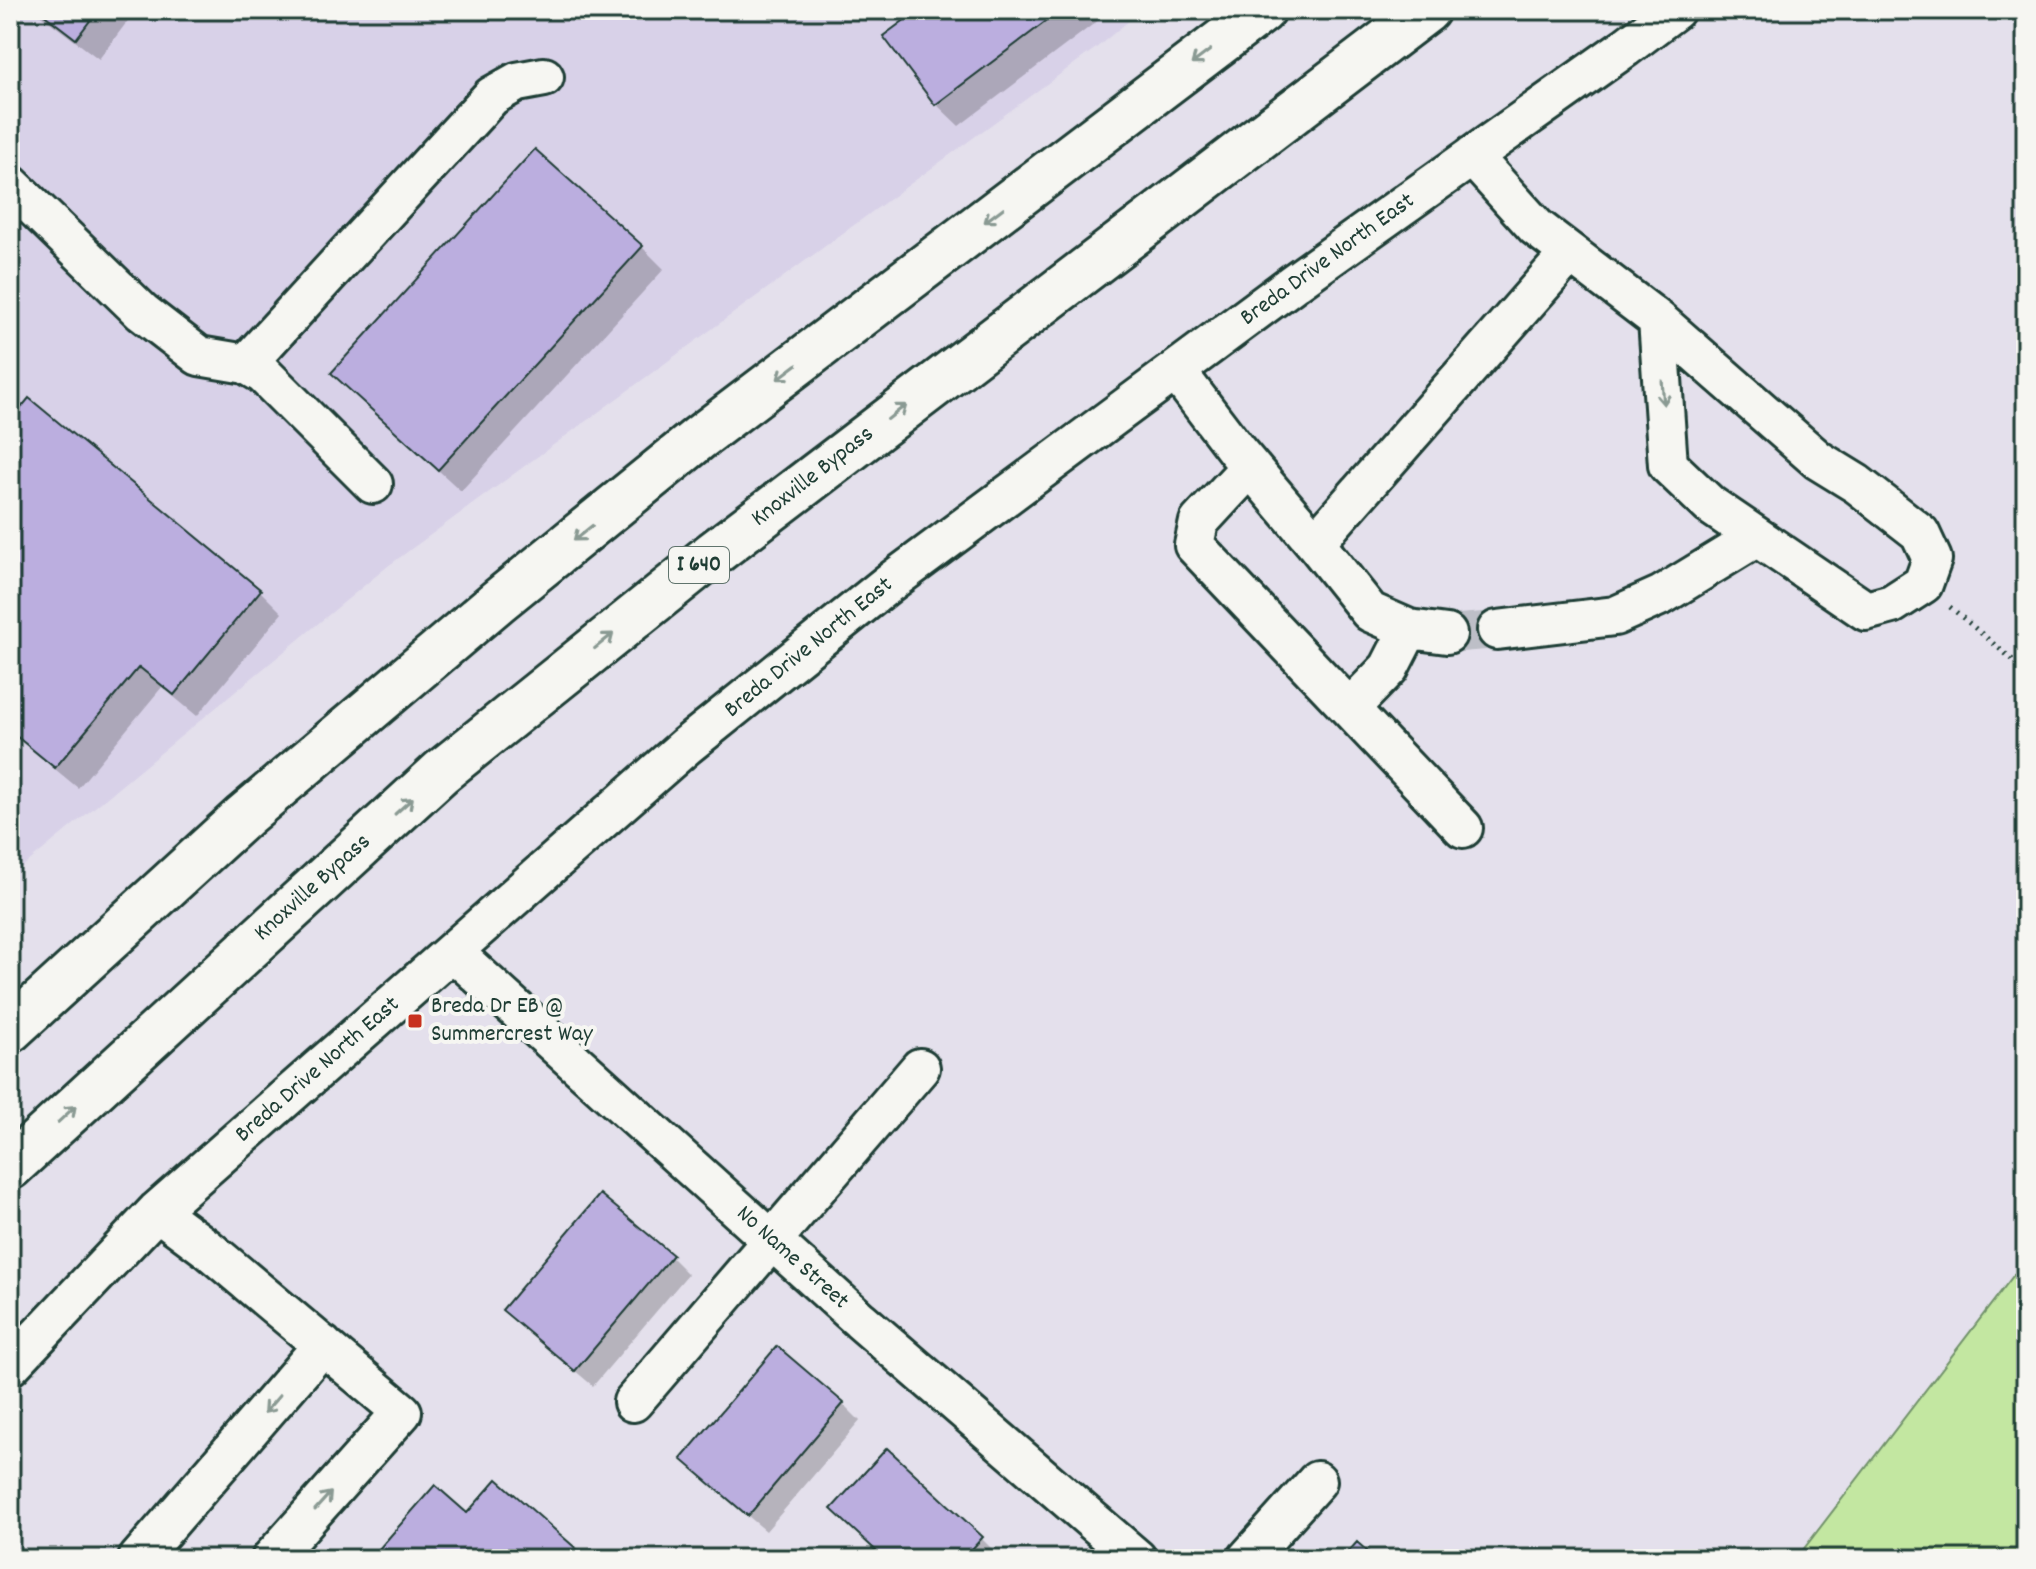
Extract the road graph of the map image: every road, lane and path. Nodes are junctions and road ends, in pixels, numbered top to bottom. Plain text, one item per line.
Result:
1 (1263, 10) edge
2 (1427, 10) edge
3 (1675, 10) edge
4 (544, 77) dead end
5 (1472, 156) junction
6 (10, 184) edge
7 (1570, 253) junction
8 (1658, 320) junction
9 (246, 364) junction
10 (1176, 371) junction
11 (1250, 467) junction
12 (373, 484) dead end
13 (1757, 537) junction
14 (1315, 543) junction
15 (1923, 584) junction
16 (1409, 629) junction
17 (1497, 630) tunnel mouth
18 (1447, 634) tunnel mouth
19 (2026, 671) edge
20 (1350, 708) junction
21 (1463, 828) dead end
22 (453, 952) junction
23 (10, 1030) edge
24 (920, 1068) dead end
25 (10, 1167) edge
26 (157, 1211) junction
27 (772, 1240) junction
28 (323, 1345) junction
29 (10, 1366) edge
30 (633, 1402) dead end
31 (1317, 1481) dead end
32 (138, 1559) edge
33 (271, 1559) edge
34 (1137, 1559) edge
35 (1247, 1559) edge

1 -> 23 highway
25 -> 2 highway, Knoxville Bypass / I 640
3 - 5 street, Breda Drive North East
4 - 9 street
5 - 7 street
5 - 10 street, Breda Drive North East
6 - 9 street
7 - 8 street
7 - 14 street
8 -> 13 street
8 - 15 street
9 - 12 street
10 - 11 street
10 - 22 street, Breda Drive North East
11 - 14 street
11 - 20 street
13 - 15 street
13 - 17 street
14 - 16 street
15 - 19 path
16 - 18 street
16 - 20 street
20 - 21 street
22 - 26 street, Breda Drive North East
22 - 27 street, No Name Street
24 - 27 street
26 - 28 street
26 - 29 street, Breda Drive North East
27 - 30 street
27 - 34 street, No Name Street
28 -> 32 street
33 -> 28 street
31 - 35 street

